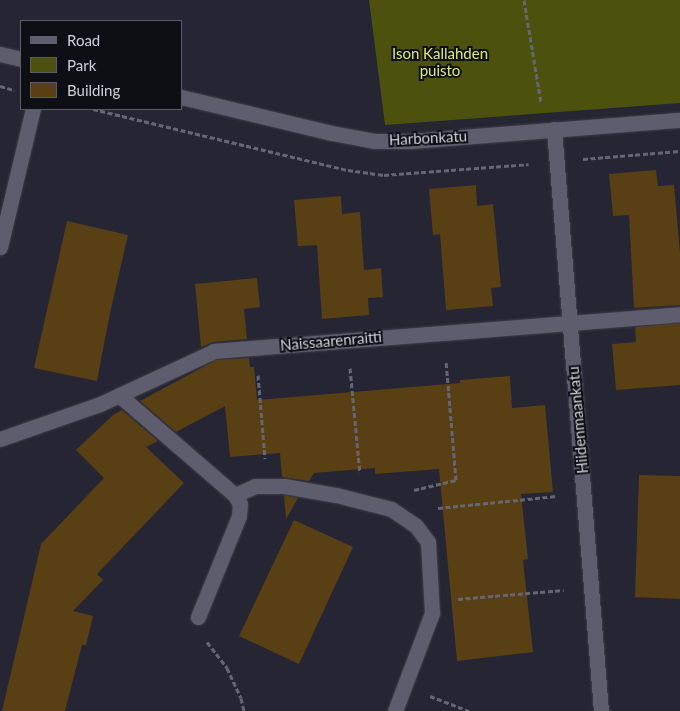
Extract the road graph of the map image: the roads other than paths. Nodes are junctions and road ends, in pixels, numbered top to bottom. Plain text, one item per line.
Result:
1 (0, 54) edge
2 (20, 58) edge
3 (182, 97) edge
4 (33, 110) edge
5 (680, 120) edge
6 (554, 129) junction
7 (0, 246) edge
8 (680, 314) edge
9 (570, 322) junction
10 (119, 395) junction
11 (0, 439) edge
12 (236, 495) junction
13 (198, 617) road end
14 (395, 711) edge
15 (601, 711) edge

1 - 2 street
3 - 6 street, Harbonkatu
4 - 7 street
5 - 6 street, Harbonkatu
6 - 9 street, Hiidenmaankatu
8 - 9 street, Naissaarenraitti
9 - 10 street, Naissaarenraitti
9 - 15 street, Hiidenmaankatu
10 - 11 street, Naissaarenraitti
10 - 12 street
12 - 13 street
12 - 14 street

